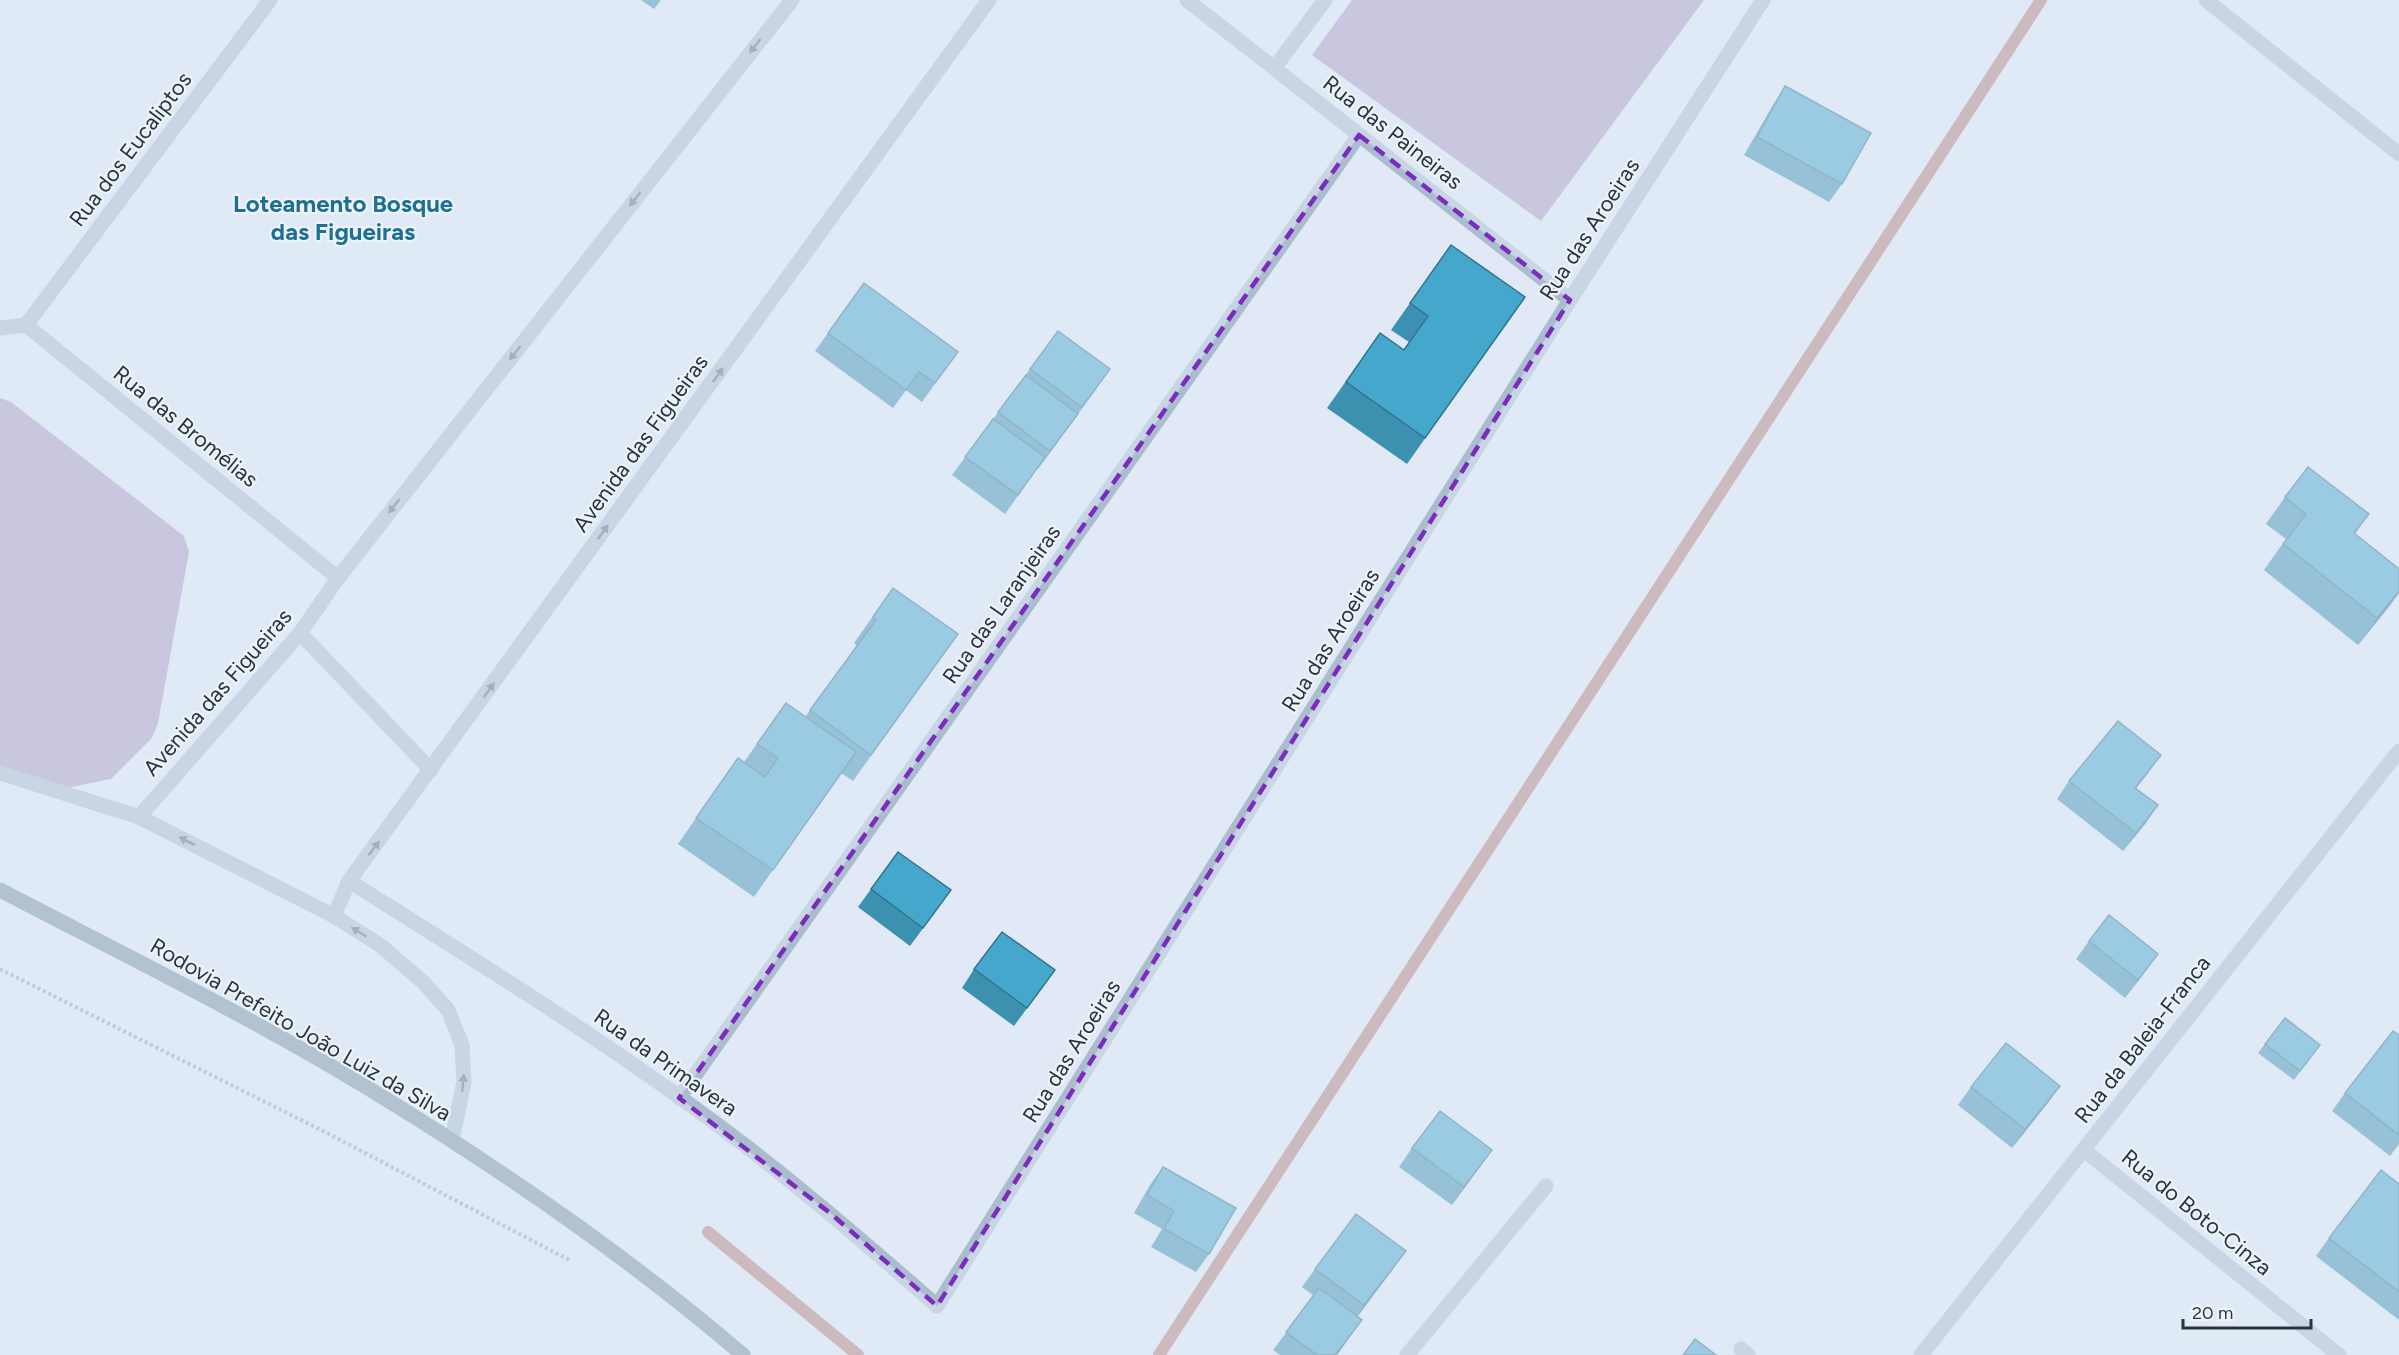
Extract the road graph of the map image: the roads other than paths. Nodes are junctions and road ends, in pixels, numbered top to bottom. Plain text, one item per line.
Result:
1 (270, 0) edge
2 (792, 0) edge
3 (989, 0) edge
4 (1187, 0) edge
5 (1325, 0) edge
6 (1763, 0) edge
7 (2206, 0) edge
8 (1275, 67) junction
9 (1359, 135) junction
10 (2399, 154) edge
11 (1570, 300) junction
12 (26, 325) junction
13 (0, 328) edge
14 (338, 578) junction
15 (300, 633) junction
16 (2399, 751) edge
17 (431, 770) junction
18 (0, 773) edge
19 (139, 817) junction
20 (349, 881) junction
21 (0, 890) edge
22 (334, 916) junction
23 (679, 1098) junction
24 (452, 1140) junction
25 (2084, 1150) junction
26 (1546, 1186) dead end
27 (938, 1306) joint
28 (743, 1355) edge
29 (1407, 1355) edge
30 (1921, 1355) edge
31 (2338, 1355) edge

1 - 12 street, Rua dos Eucaliptos
2 -> 14 street, Avenida das Figueiras
17 -> 3 street, Avenida das Figueiras
4 - 8 street, Rua das Paineiras
5 - 8 street
6 - 11 street, Rua das Aroeiras
7 - 10 street
8 - 9 street, Rua das Paineiras
9 - 11 street, Rua das Paineiras
9 - 23 street, Rua das Laranjeiras
11 - 27 street, Rua das Aroeiras
12 - 13 street
12 - 14 street, Rua das Bromélias
14 - 15 street, Avenida das Figueiras
15 - 17 street
15 - 19 street, Avenida das Figueiras
16 - 25 street, Rua da Baleia-Franca
20 -> 17 street, Avenida das Figueiras
18 - 19 street
22 -> 19 street
20 - 22 street, Avenida das Figueiras
20 - 23 street, Rua da Primavera
21 - 24 main road, Rodovia Prefeito João Luiz da Silva
24 -> 22 street
23 - 27 street, Rua da Primavera
24 - 28 main road, Rodovia Prefeito João Luiz da Silva
25 - 30 street, Rua da Baleia-Franca
25 - 31 street, Rua do Boto-Cinza
26 - 29 street

